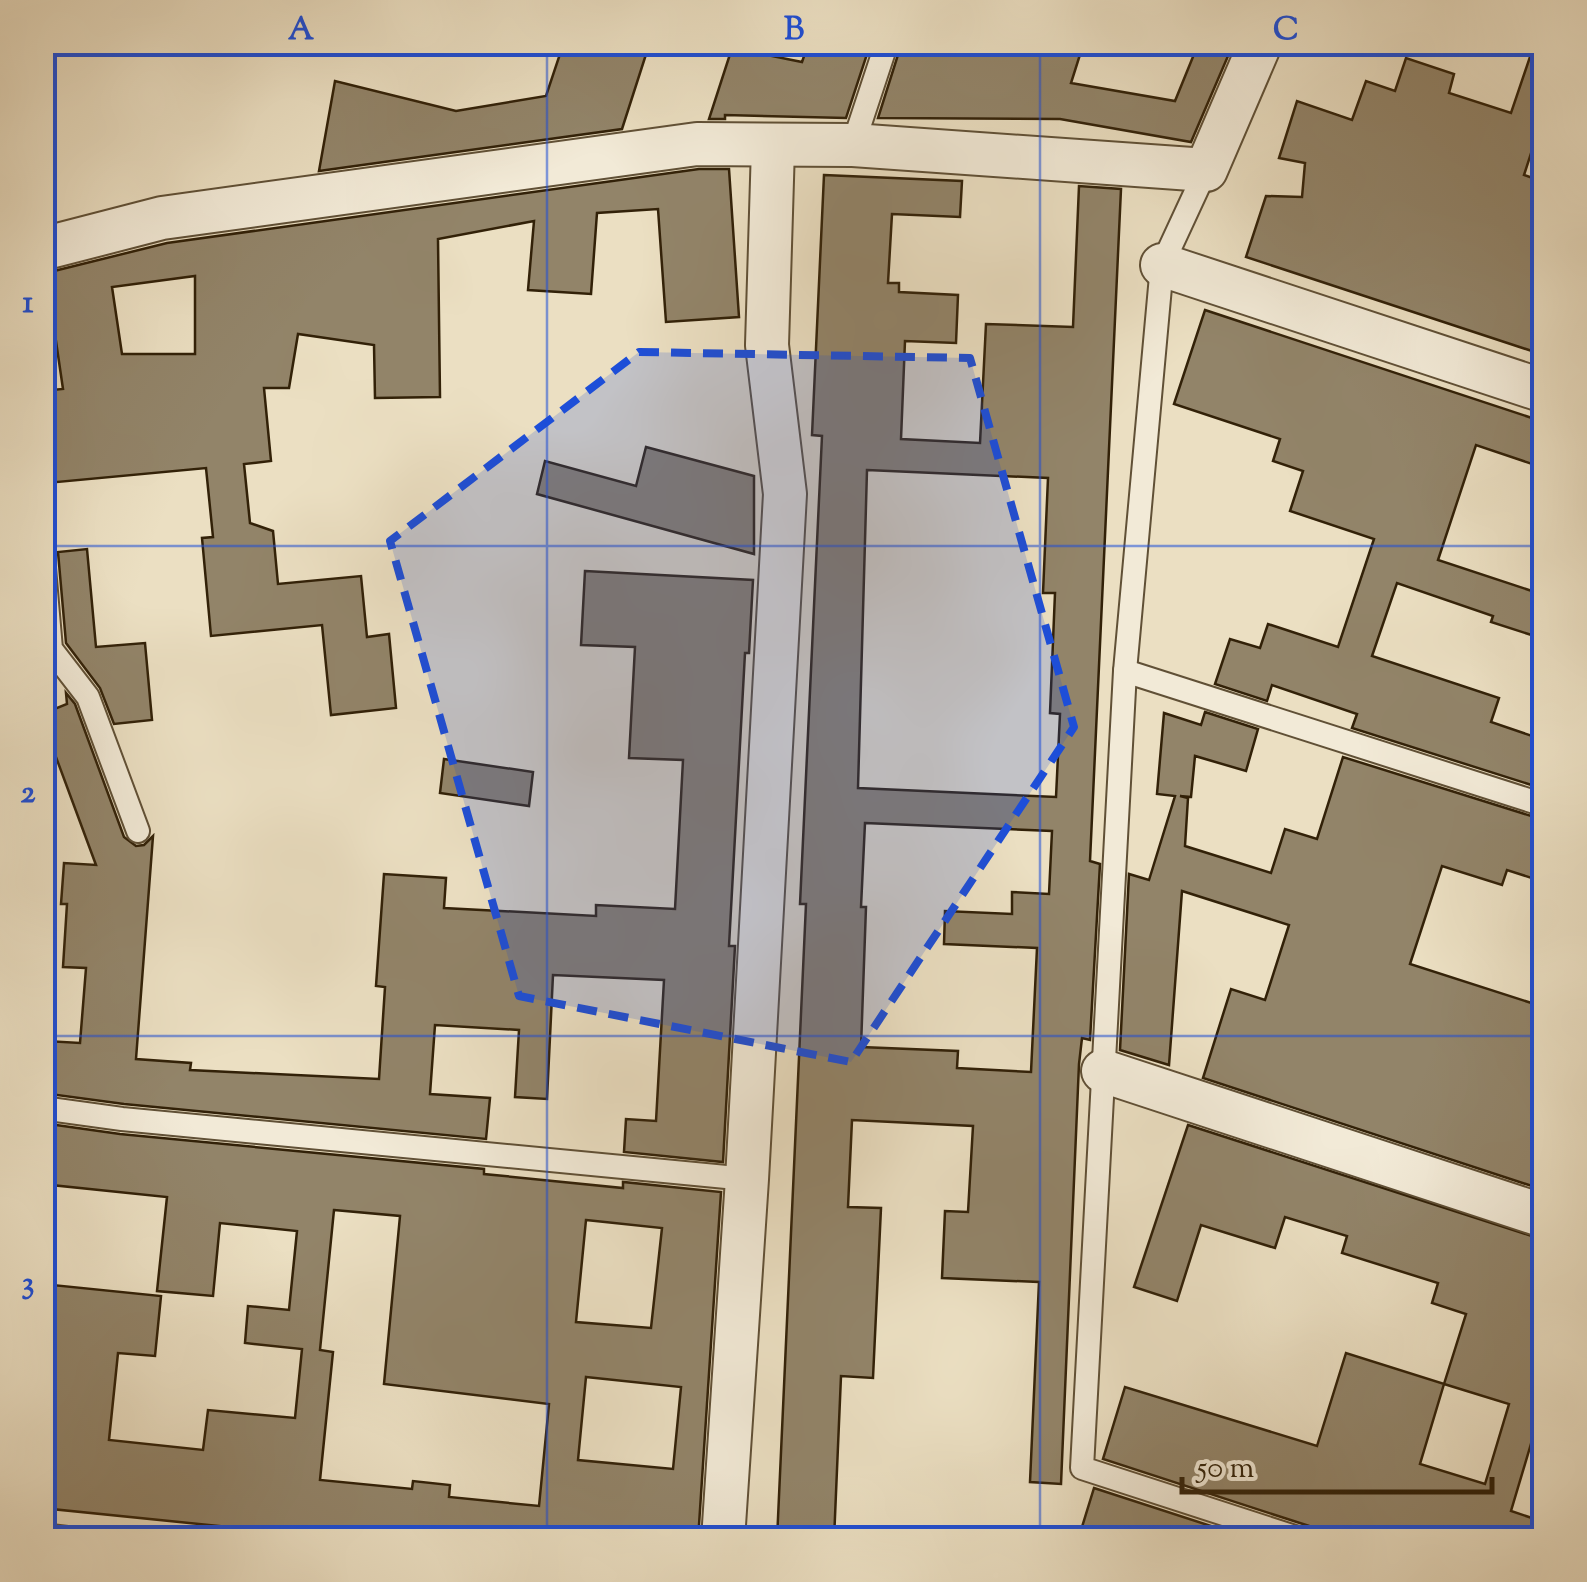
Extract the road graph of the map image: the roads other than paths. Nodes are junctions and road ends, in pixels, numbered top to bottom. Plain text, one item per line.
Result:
1 (886, 42) edge
2 (1262, 42) edge
3 (853, 145) junction
4 (773, 147) junction
5 (1206, 170) junction
6 (42, 249) edge
7 (1162, 264) junction
8 (1544, 391) edge
9 (42, 545) edge
10 (1125, 671) junction
11 (1544, 805) edge
12 (138, 830) dead end
13 (1103, 1071) junction
14 (42, 1108) edge
15 (747, 1179) junction
16 (1544, 1216) edge
17 (42, 1536) edge
18 (85, 1540) edge
19 (723, 1540) edge
20 (1304, 1540) edge

1 - 3 lane
2 - 5 street
3 - 4 street
3 - 5 street
4 - 6 street
4 - 15 street
5 - 7 lane
7 - 8 street
7 - 10 lane
9 - 12 lane
10 - 11 lane
10 - 13 lane
13 - 16 street
13 - 20 lane
14 - 15 lane
15 - 19 street
17 - 18 lane

